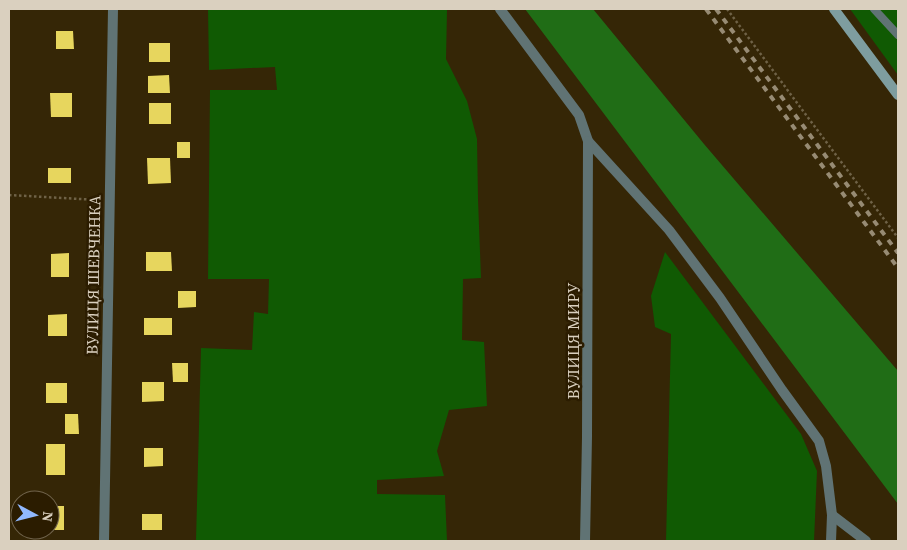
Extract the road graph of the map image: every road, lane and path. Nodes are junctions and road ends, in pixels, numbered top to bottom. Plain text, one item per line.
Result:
1 (113, 9) edge
2 (500, 9) edge
3 (727, 9) edge
4 (834, 9) edge
5 (874, 9) edge
6 (898, 35) edge
7 (898, 95) edge
8 (588, 141) junction
9 (9, 195) edge
10 (110, 200) junction
11 (898, 238) edge
12 (832, 515) junction
13 (104, 541) edge
14 (585, 541) edge
15 (831, 541) edge
16 (866, 541) edge

1 - 10 street, ВУЛИЦЯ ШЕВЧЕНКА
2 - 8 street
3 - 11 path
4 - 7 main road
5 - 6 lane
8 - 12 street
8 - 14 street, ВУЛИЦЯ МИРУ
9 - 10 path
10 - 13 street, ВУЛИЦЯ ШЕВЧЕНКА
12 - 15 street
12 - 16 street

